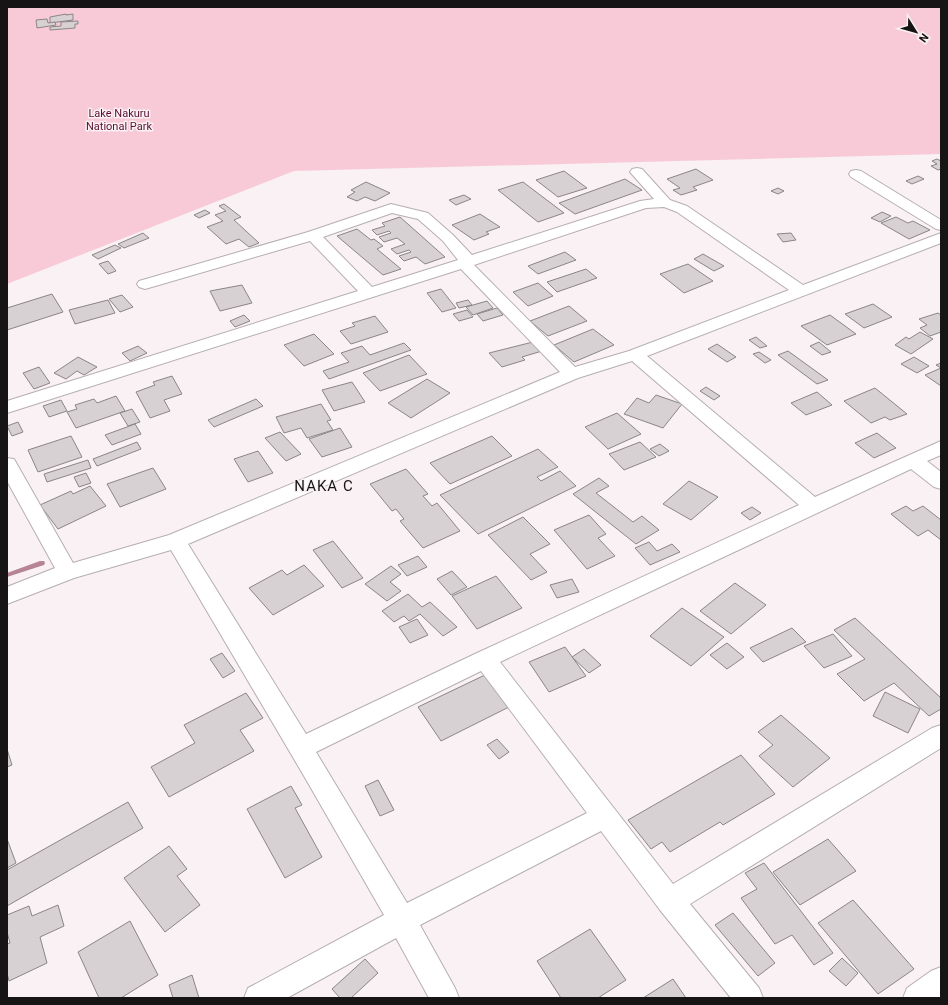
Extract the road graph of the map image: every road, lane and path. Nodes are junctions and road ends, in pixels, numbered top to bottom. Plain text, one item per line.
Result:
1 (637, 172) dead end
2 (856, 174) dead end
3 (665, 203) junction
4 (941, 226) edge
5 (314, 235) junction
6 (941, 238) edge
7 (466, 262) junction
8 (145, 284) dead end
9 (802, 292) junction
10 (369, 293) junction
11 (635, 355) junction
12 (572, 374) junction
13 (7, 408) edge
14 (941, 447) edge
15 (913, 460) junction
16 (7, 464) edge
17 (941, 482) edge
18 (814, 507) junction
19 (176, 541) junction
20 (68, 572) junction
21 (7, 596) edge
22 (485, 659) junction
23 (941, 735) edge
24 (301, 748) junction
25 (606, 816) junction
26 (670, 901) junction
27 (402, 920) junction
28 (941, 981) edge
29 (258, 998) edge
30 (445, 998) edge
31 (750, 998) edge
32 (917, 998) edge

1 - 3 street
2 - 4 street
3 - 7 street
3 - 9 street
5 - 7 street
5 - 8 street
5 - 10 street
6 - 9 street
7 - 10 street
7 - 12 street
9 - 11 street
10 - 13 street
11 - 12 street
11 - 18 street
12 - 19 street
14 - 15 street
15 - 17 street
15 - 18 street
16 - 20 street
18 - 22 street
19 - 20 street
19 - 24 street
20 - 21 street
22 - 24 street
22 - 25 street
23 - 26 street
24 - 27 street
25 - 26 street
25 - 27 street
26 - 31 street
27 - 29 street
27 - 30 street
28 - 32 street

